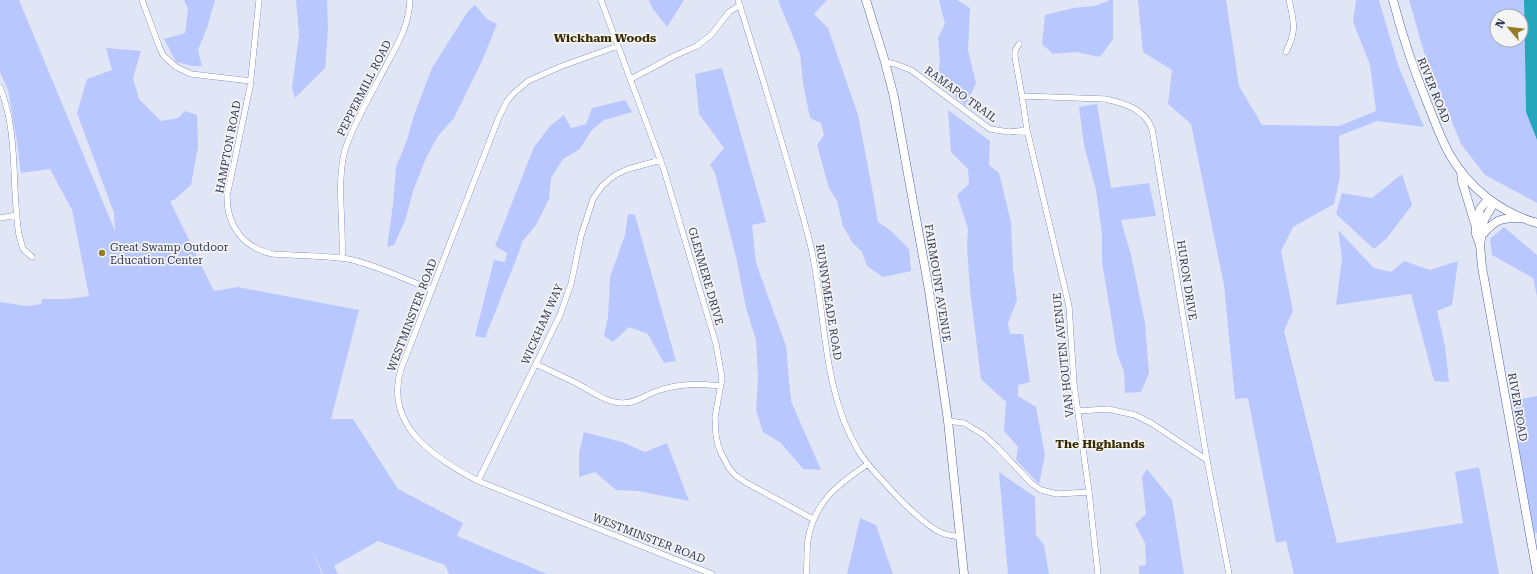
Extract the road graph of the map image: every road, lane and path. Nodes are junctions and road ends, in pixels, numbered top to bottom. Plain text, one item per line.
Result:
1 (142, 0) edge
2 (259, 0) edge
3 (410, 0) edge
4 (600, 0) edge
5 (866, 0) edge
6 (1289, 0) edge
7 (1393, 0) edge
8 (739, 2) edge
9 (1019, 44) dead end
10 (618, 46) junction
11 (1286, 52) dead end
12 (885, 62) junction
13 (631, 78) junction
14 (251, 81) junction
15 (0, 87) edge
16 (1022, 96) junction
17 (1027, 130) junction
18 (661, 160) junction
19 (1461, 171) junction
20 (1491, 201) junction
21 (17, 215) junction
22 (0, 218) edge
23 (1520, 218) junction
24 (1537, 223) edge
25 (1476, 226) junction
26 (1483, 234) junction
27 (1480, 244) junction
28 (32, 257) dead end
29 (342, 258) junction
30 (432, 290) junction
31 (536, 364) junction
32 (721, 386) junction
33 (1078, 411) junction
34 (948, 421) junction
35 (1207, 460) junction
36 (868, 464) junction
37 (478, 481) junction
38 (1090, 492) junction
39 (813, 519) junction
40 (960, 538) junction
41 (712, 574) edge
42 (806, 574) edge
43 (964, 574) edge
44 (1098, 574) edge
45 (1230, 574) edge
46 (1537, 574) edge

1 - 14 street
2 - 14 street, HAMPTON ROAD
3 - 29 street, PEPPERMILL ROAD
4 - 10 street, GLENMERE DRIVE
5 - 12 main road, FAIRMOUNT AVENUE
6 - 11 street
7 - 19 main road, RIVER ROAD
8 - 13 street
8 - 36 street, RUNNYMEADE ROAD
9 - 16 street, VAN HOUTEN AVENUE
10 - 13 street, GLENMERE DRIVE
10 - 30 street, WESTMINSTER ROAD
12 - 17 street, RAMAPO TRAIL
12 - 34 main road, FAIRMOUNT AVENUE
13 - 18 street, GLENMERE DRIVE
14 - 29 street, HAMPTON ROAD
15 - 21 street
16 - 17 street, VAN HOUTEN AVENUE
16 - 35 street, HURON DRIVE
17 - 33 street, VAN HOUTEN AVENUE
18 - 31 street, WICKHAM WAY
18 - 32 street, GLENMERE DRIVE
19 - 20 main road, RIVER ROAD
19 - 25 main road
20 - 23 main road, RIVER ROAD
20 - 25 main road
20 - 26 main road
21 - 22 street
21 - 28 street
23 - 24 main road
23 - 26 main road
25 - 27 main road
26 - 27 main road
27 - 46 main road, RIVER ROAD
29 - 30 street, HAMPTON ROAD
30 - 37 street, WESTMINSTER ROAD
31 - 32 street
31 - 37 street, WICKHAM WAY
32 - 39 street, GLENMERE DRIVE
33 - 35 street
33 - 38 street, VAN HOUTEN AVENUE
34 - 38 street
34 - 40 main road, FAIRMOUNT AVENUE
35 - 45 street, HURON DRIVE
36 - 39 street
36 - 40 street, RUNNYMEADE ROAD
37 - 41 street, WESTMINSTER ROAD
38 - 44 street, VAN HOUTEN AVENUE
39 - 42 street
40 - 43 main road, FAIRMOUNT AVENUE

